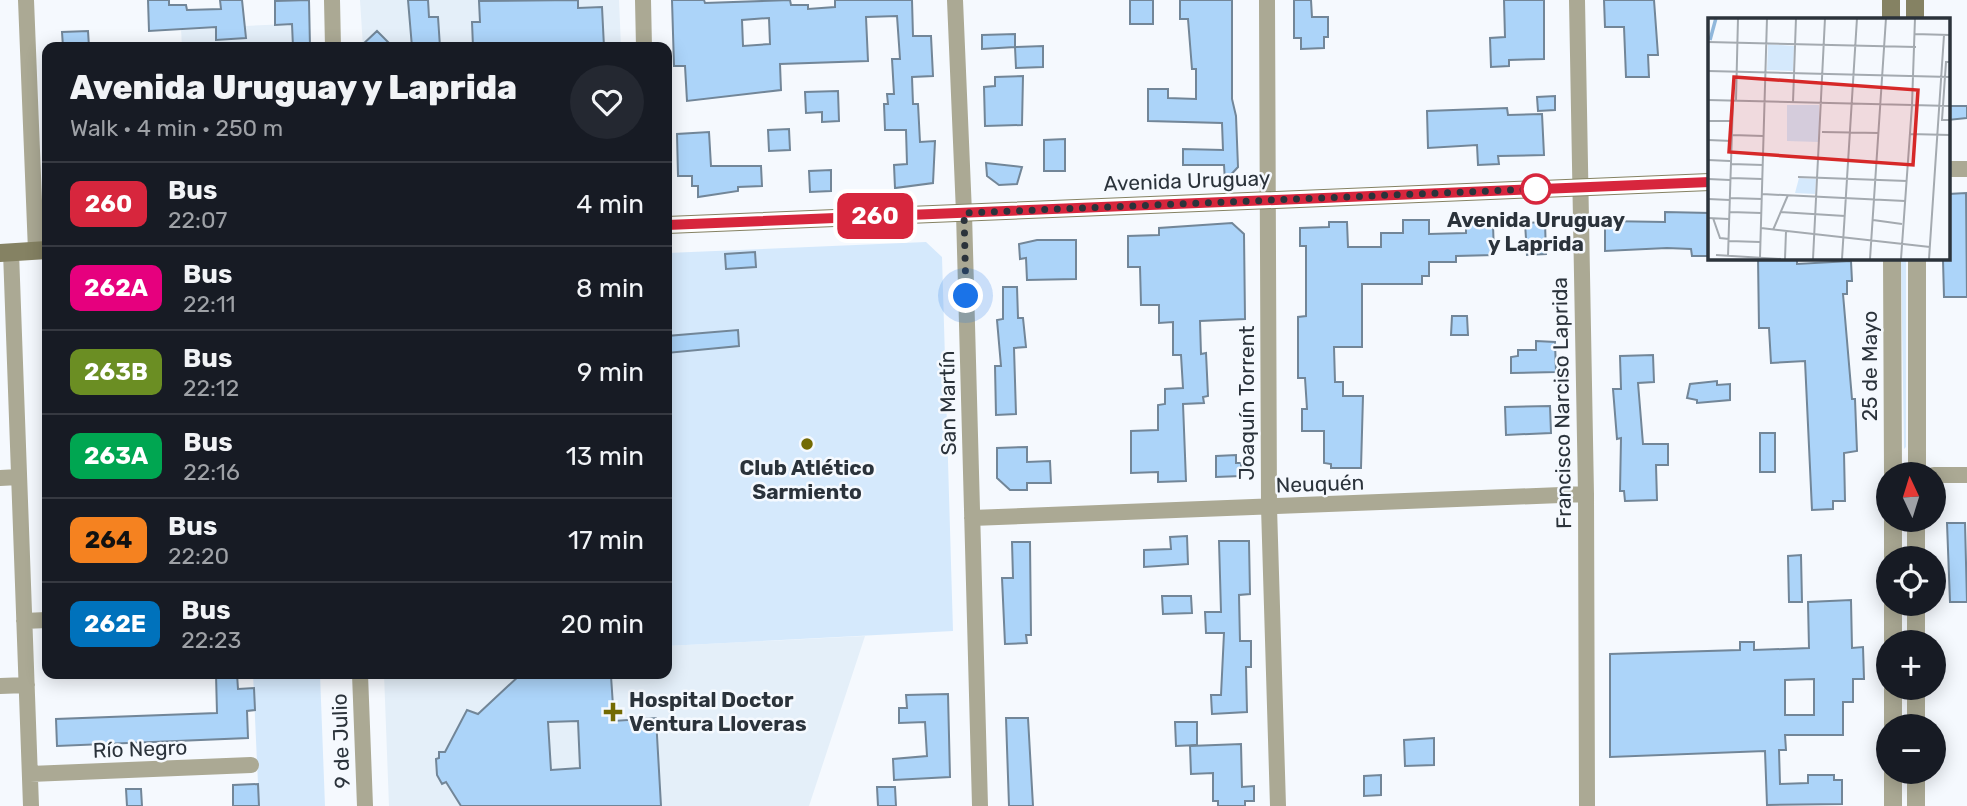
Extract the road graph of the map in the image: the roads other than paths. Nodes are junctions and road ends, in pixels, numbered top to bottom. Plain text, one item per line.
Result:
1 (26, 0) edge
2 (331, 0) edge
3 (642, 0) edge
4 (955, 0) edge
5 (1266, 0) edge
6 (1577, 0) edge
7 (1891, 0) edge
8 (1915, 0) edge
9 (1891, 18) edge
10 (1915, 18) edge
11 (334, 42) edge
12 (644, 42) edge
13 (1708, 182) edge
14 (1578, 187) junction
15 (1267, 200) junction
16 (964, 213) junction
17 (672, 225) edge
18 (41, 251) edge
19 (5, 252) edge
20 (1892, 259) edge
21 (1917, 259) edge
22 (1893, 462) edge
23 (1917, 462) edge
24 (1946, 475) edge
25 (1967, 475) edge
26 (19, 477) junction
27 (0, 478) edge
28 (1586, 494) junction
29 (1269, 507) junction
30 (972, 518) junction
31 (42, 620) edge
32 (24, 621) junction
33 (360, 679) edge
34 (27, 685) junction
35 (0, 686) edge
36 (251, 765) dead end
37 (30, 774) junction
38 (1893, 784) edge
39 (1916, 784) edge
40 (31, 806) edge
41 (365, 806) edge
42 (980, 806) edge
43 (1278, 806) edge
44 (1587, 806) edge
45 (1893, 806) edge
46 (1916, 806) edge

1 - 18 street
2 - 11 street
3 - 12 street
4 - 16 street, San Martín
5 - 15 street, Joaquín Torrent
6 - 14 street, Francisco Narciso Laprida
7 - 9 main road
8 - 10 main road
13 - 14 main road, Avenida Uruguay
14 - 15 main road, Avenida Uruguay
14 - 28 street, Francisco Narciso Laprida
15 - 16 main road, Avenida Uruguay
15 - 29 street, Joaquín Torrent
16 - 17 main road, Avenida Uruguay
16 - 30 street, San Martín
18 - 19 main road
19 - 26 street
20 - 22 street, 25 de Mayo
21 - 23 street
24 - 25 street
26 - 27 street
26 - 32 street
28 - 29 street, Neuquén
28 - 44 street, Francisco Narciso Laprida
29 - 30 street, Neuquén
29 - 43 street, Joaquín Torrent
30 - 42 street, San Martín
31 - 32 street
32 - 34 street
33 - 41 street, 9 de Julio
34 - 35 street
34 - 37 street
36 - 37 street, Río Negro
37 - 40 street
38 - 45 street
39 - 46 street

